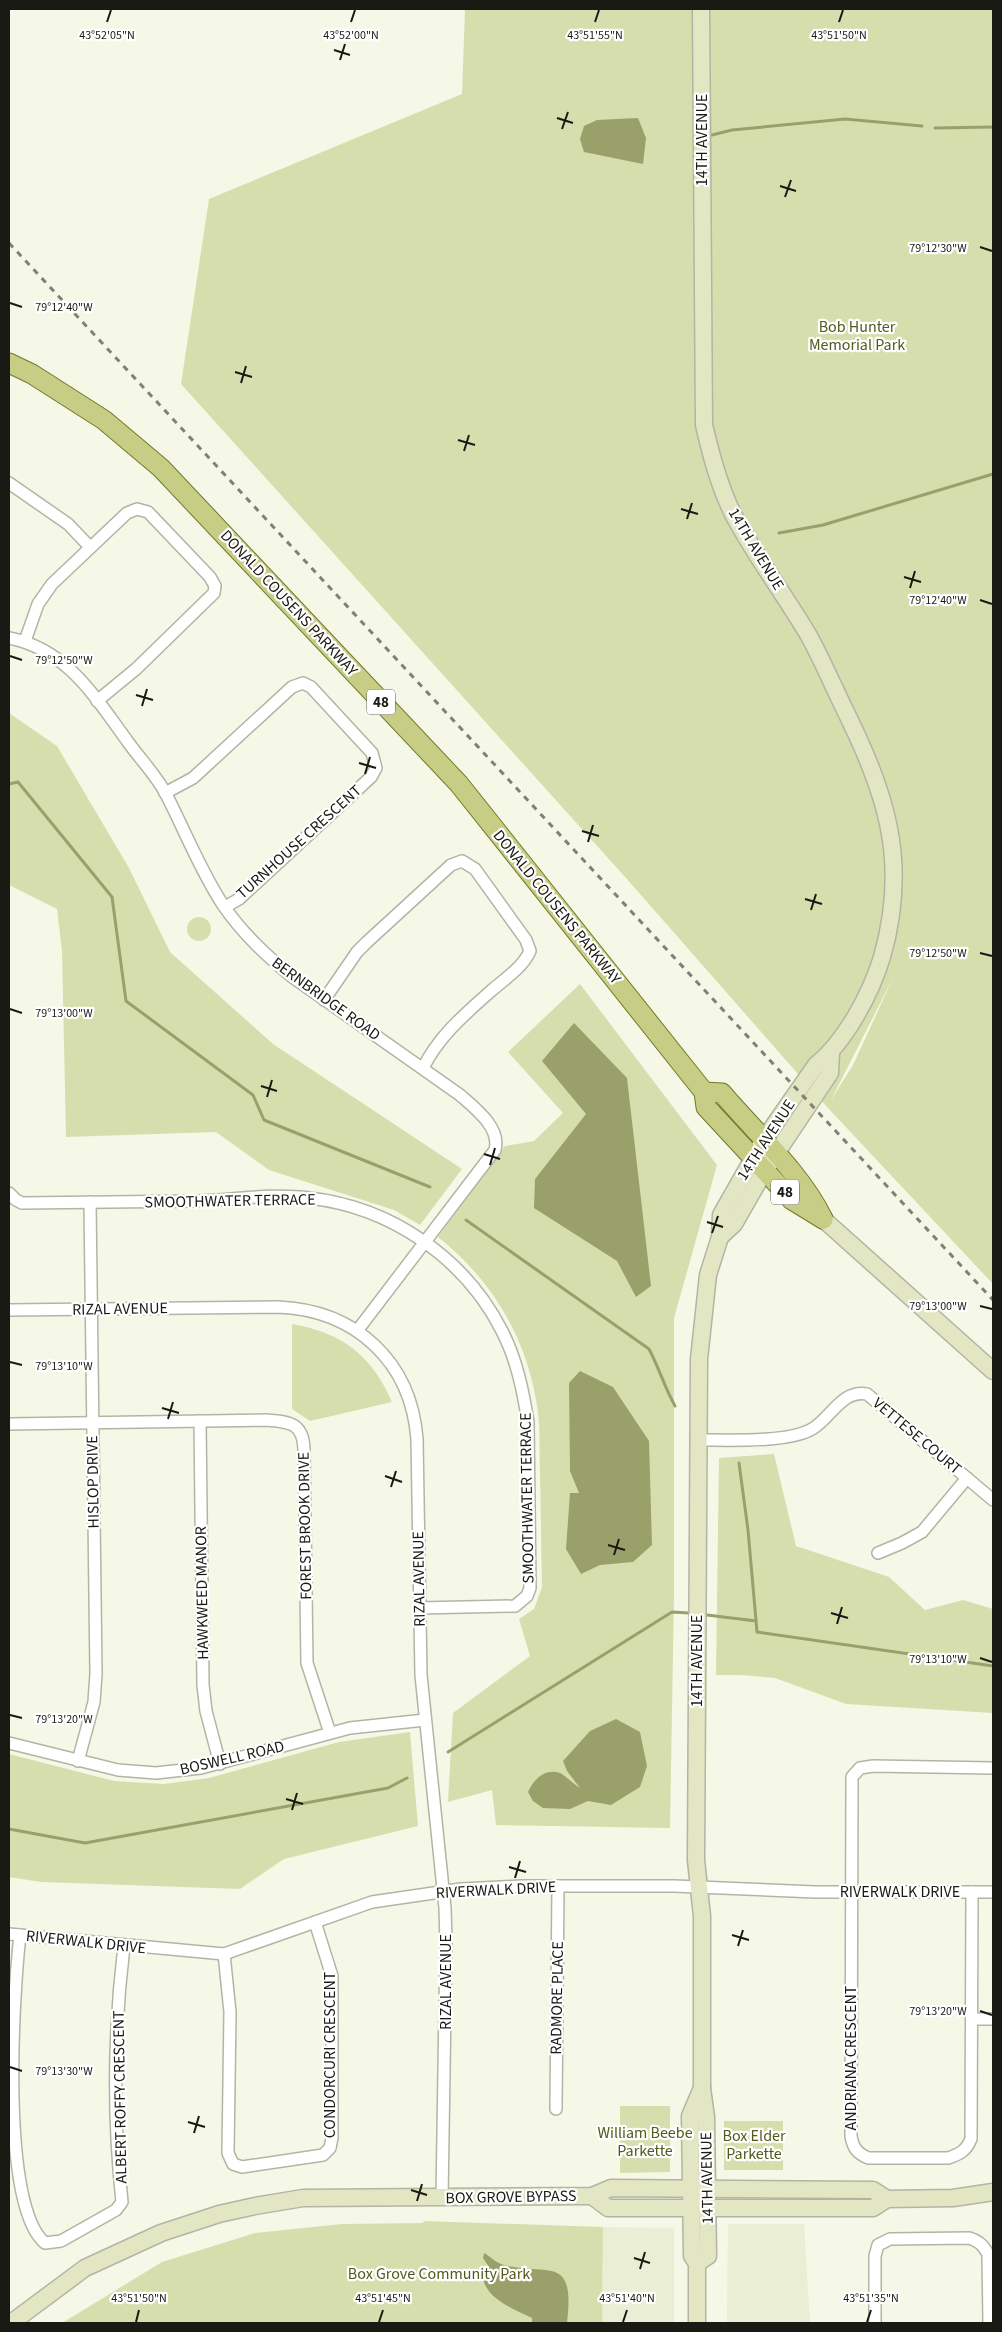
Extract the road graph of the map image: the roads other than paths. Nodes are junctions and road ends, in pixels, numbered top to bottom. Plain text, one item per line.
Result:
1 (701, 9) edge
2 (9, 363) edge
3 (9, 483) edge
4 (90, 547) junction
5 (9, 638) edge
6 (24, 641) junction
7 (97, 700) junction
8 (165, 793) junction
9 (225, 907) junction
10 (324, 1000) junction
11 (423, 1068) junction
12 (704, 1092) junction
13 (769, 1148) junction
14 (759, 1164) junction
15 (9, 1193) edge
16 (90, 1202) junction
17 (822, 1218) junction
18 (425, 1243) junction
19 (91, 1309) junction
20 (9, 1310) edge
21 (358, 1331) junction
22 (993, 1371) edge
23 (200, 1421) junction
24 (92, 1422) junction
25 (9, 1424) edge
26 (698, 1440) junction
27 (968, 1478) junction
28 (993, 1500) edge
29 (878, 1553) dead end
30 (419, 1608) junction
31 (425, 1720) junction
32 (330, 1733) junction
33 (9, 1743) edge
34 (78, 1761) junction
35 (220, 1764) junction
36 (993, 1768) edge
37 (558, 1886) junction
38 (699, 1888) junction
39 (443, 1892) junction
40 (851, 1892) junction
41 (972, 1892) junction
42 (993, 1892) edge
43 (315, 1922) junction
44 (15, 1935) edge
45 (124, 1946) junction
46 (224, 1954) junction
47 (972, 2018) junction
48 (993, 2018) edge
49 (702, 2088) junction
50 (556, 2109) dead end
51 (690, 2188) junction
52 (708, 2188) junction
53 (993, 2192) edge
54 (592, 2196) junction
55 (442, 2198) junction
56 (888, 2199) junction
57 (690, 2208) junction
58 (708, 2208) junction
59 (697, 2264) junction
60 (11, 2323) edge
61 (697, 2323) edge
62 (875, 2323) edge
63 (989, 2323) edge

1 - 13 main road, 14TH AVENUE
2 - 12 main road, DONALD COUSENS PARKWAY / 48
3 - 4 street
4 - 6 street
4 - 7 street
5 - 6 street, BERNBRIDGE ROAD
6 - 7 street, BERNBRIDGE ROAD
7 - 8 street, BERNBRIDGE ROAD
8 - 9 street, BERNBRIDGE ROAD
8 - 9 street, TURNHOUSE CRESCENT
9 - 10 street, BERNBRIDGE ROAD
10 - 11 street, BERNBRIDGE ROAD
10 - 11 street
11 - 18 street, BERNBRIDGE ROAD
12 - 13 main road, DONALD COUSENS PARKWAY / 48
12 - 14 main road, DONALD COUSENS PARKWAY / 48
13 - 14 main road, 14TH AVENUE
13 - 17 main road, DONALD COUSENS PARKWAY / 48
14 - 17 main road, DONALD COUSENS PARKWAY / 48
14 - 26 main road, 14TH AVENUE
15 - 16 street, SMOOTHWATER TERRACE
16 - 18 street, SMOOTHWATER TERRACE
16 - 19 street, HISLOP DRIVE
17 - 22 main road, DONALD COUSENS PARKWAY / 48
18 - 21 street, BERNBRIDGE ROAD
18 - 30 street, SMOOTHWATER TERRACE
19 - 20 street, RIZAL AVENUE
19 - 21 street, RIZAL AVENUE
19 - 24 street, HISLOP DRIVE
21 - 30 street, RIZAL AVENUE
23 - 24 street, FOREST BROOK DRIVE
23 - 32 street, FOREST BROOK DRIVE
23 - 35 street, HAWKWEED MANOR
24 - 25 street, FOREST BROOK DRIVE
24 - 34 street, HISLOP DRIVE
26 - 27 street, VETTESE COURT
26 - 38 main road, 14TH AVENUE
27 - 28 street, VETTESE COURT
27 - 29 street
30 - 31 street, RIZAL AVENUE
31 - 32 street, BOSWELL ROAD
31 - 39 street, RIZAL AVENUE
32 - 35 street, BOSWELL ROAD
33 - 34 street, BOSWELL ROAD
34 - 35 street, BOSWELL ROAD
36 - 40 street
37 - 38 street, RIVERWALK DRIVE
37 - 39 street, RIVERWALK DRIVE
37 - 50 street, RADMORE PLACE
38 - 40 street, RIVERWALK DRIVE
38 - 49 main road, 14TH AVENUE
39 - 43 street, RIVERWALK DRIVE
39 - 55 street, RIZAL AVENUE
40 - 41 street, RIVERWALK DRIVE
40 - 47 street, ANDRIANA CRESCENT
41 - 42 street, RIVERWALK DRIVE
41 - 47 street, ANDRIANA CRESCENT
43 - 46 street, RIVERWALK DRIVE
43 - 46 street, CONDORCURI CRESCENT
44 - 45 street, RIVERWALK DRIVE
44 - 45 street, ALBERT ROFFY CRESCENT
45 - 46 street, RIVERWALK DRIVE
47 - 48 street
49 - 51 main road, 14TH AVENUE
49 - 52 main road, 14TH AVENUE
51 - 52 main road, BOX GROVE BYPASS
51 - 54 main road, BOX GROVE BYPASS
51 - 57 main road, 14TH AVENUE
52 - 56 main road, BOX GROVE BYPASS
52 - 58 main road, 14TH AVENUE
53 - 56 main road, BOX GROVE BYPASS
54 - 55 main road, BOX GROVE BYPASS
54 - 57 main road, BOX GROVE BYPASS
55 - 60 main road, BOX GROVE BYPASS
56 - 58 main road, BOX GROVE BYPASS
57 - 58 main road, BOX GROVE BYPASS
57 - 59 main road, 14TH AVENUE
58 - 59 main road, 14TH AVENUE
59 - 61 main road, 14TH AVENUE
62 - 63 street

